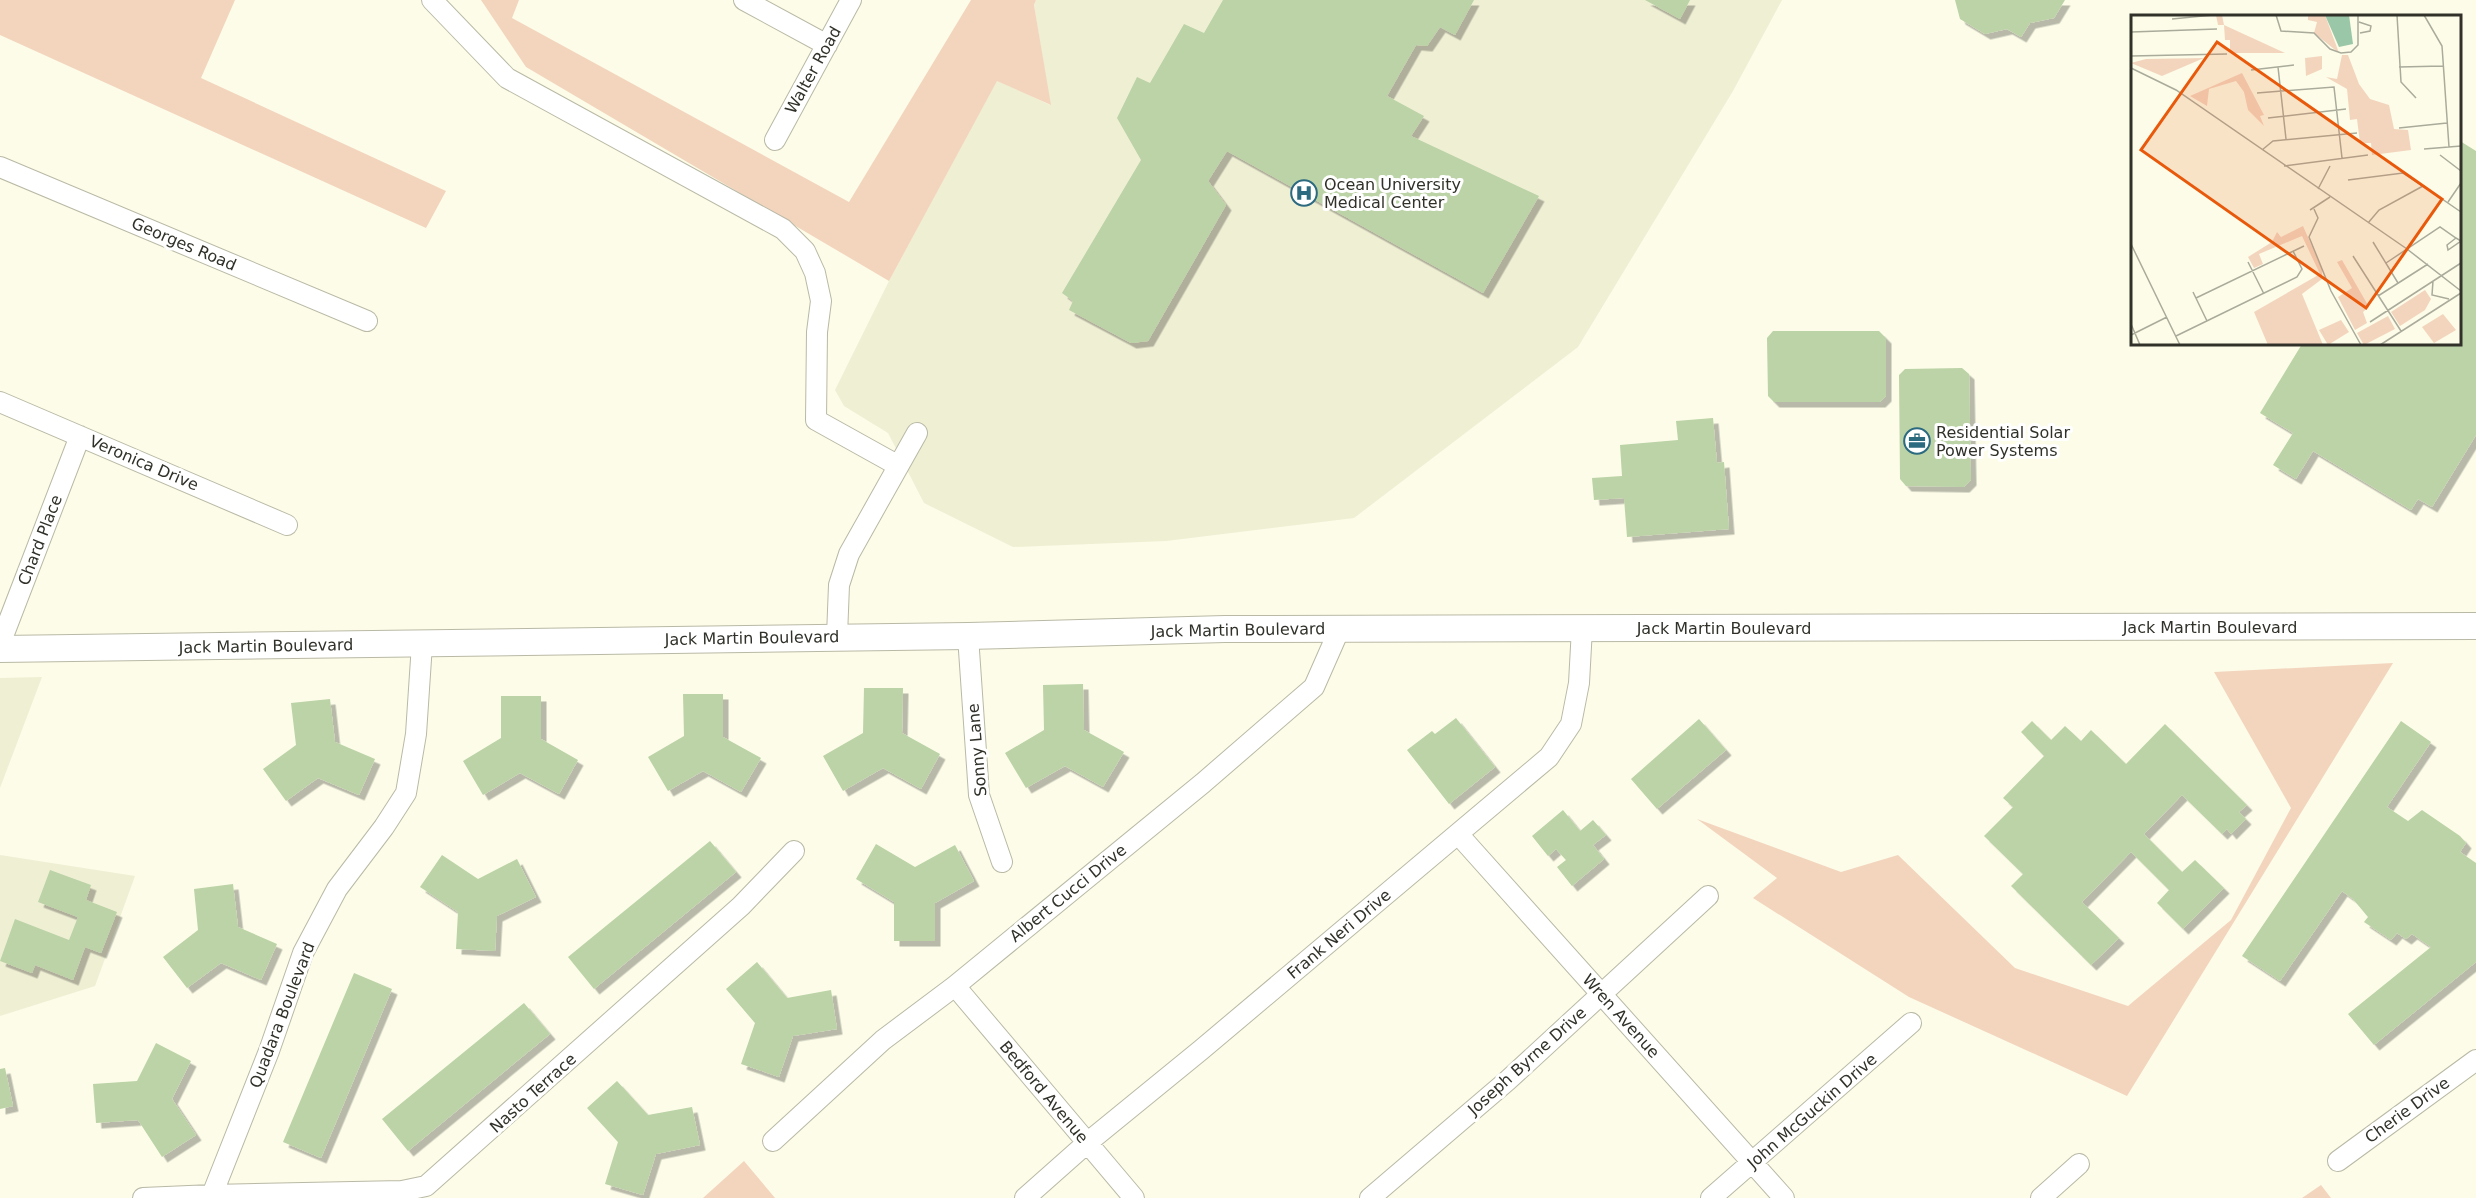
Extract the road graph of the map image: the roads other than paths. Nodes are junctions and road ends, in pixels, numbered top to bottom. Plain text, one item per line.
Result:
1 (432, 0) edge
2 (744, 0) edge
3 (851, 0) edge
4 (827, 45) junction
5 (775, 140) dead end
6 (0, 167) edge
7 (368, 321) dead end
8 (0, 402) edge
9 (917, 433) dead end
10 (80, 436) junction
11 (897, 465) junction
12 (287, 525) dead end
13 (2476, 626) edge
14 (1340, 628) junction
15 (1582, 628) junction
16 (837, 636) junction
17 (968, 636) junction
18 (0, 644) edge
19 (422, 644) junction
20 (0, 649) edge
21 (1458, 834) junction
22 (794, 851) dead end
23 (1002, 862) dead end
24 (1708, 896) dead end
25 (955, 986) junction
26 (1602, 994) junction
27 (1911, 1023) dead end
28 (2476, 1060) edge
29 (773, 1141) dead end
30 (1087, 1143) junction
31 (2338, 1161) dead end
32 (1754, 1163) junction
33 (2079, 1164) dead end
34 (212, 1195) junction
35 (143, 1198) edge
36 (1025, 1198) edge
37 (1134, 1198) edge
38 (1370, 1198) edge
39 (1711, 1198) edge
40 (1784, 1198) edge
41 (2041, 1198) edge

1 - 11 street
2 - 4 street
3 - 4 street, Walter Road
4 - 5 street, Walter Road
6 - 7 street, Georges Road
8 - 10 street, Veronica Drive
9 - 11 street
10 - 12 street, Veronica Drive
10 - 18 street, Chard Place
11 - 16 street
13 - 15 street, Jack Martin Boulevard
14 - 15 street, Jack Martin Boulevard
14 - 17 street, Jack Martin Boulevard
14 - 25 street, Albert Cucci Drive
15 - 21 street, Frank Neri Drive
16 - 17 street, Jack Martin Boulevard
16 - 19 street, Jack Martin Boulevard
17 - 23 street, Sonny Lane
19 - 20 street, Jack Martin Boulevard
19 - 34 street, Quadara Boulevard
21 - 26 street, Wren Avenue
21 - 30 street, Frank Neri Drive
22 - 34 street, Nasto Terrace
24 - 26 street, Joseph Byrne Drive
25 - 29 street, Albert Cucci Drive
25 - 30 street, Bedford Avenue
26 - 32 street, Wren Avenue
26 - 38 street, Joseph Byrne Drive
27 - 32 street, John McGuckin Drive
28 - 31 street, Cherie Drive
30 - 36 street, Frank Neri Drive
30 - 37 street, Bedford Avenue
32 - 39 street, John McGuckin Drive
32 - 40 street, Wren Avenue
33 - 41 street
34 - 35 street

